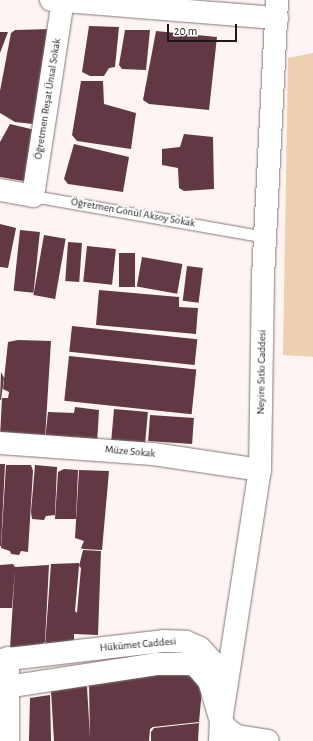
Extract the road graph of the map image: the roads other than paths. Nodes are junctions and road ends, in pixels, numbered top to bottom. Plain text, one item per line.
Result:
1 (58, 0) edge
2 (277, 9) edge
3 (0, 190) edge
4 (33, 196) junction
5 (266, 237) junction
6 (0, 443) edge
7 (260, 470) junction
8 (4, 659) edge
9 (3, 687) edge
10 (220, 731) edge
11 (8, 741) edge
12 (268, 741) edge

1 - 2 street
1 - 4 street, Öğretmen Reşat Ünsal Sokak
2 - 5 street, Neyire Sıtkı Caddesi
3 - 4 street, Öğretmen Gönül Aksoy Sokak
4 - 5 lane, Öğretmen Gönül Aksoy Sokak
5 - 7 street, Neyire Sıtkı Caddesi
6 - 7 street, Müze Sokak
7 - 10 street, Neyire Sıtkı Caddesi
8 - 9 street
8 - 10 street, Hükümet Caddesi
9 - 10 street, Hükümet Caddesi
9 - 11 street
10 - 12 street

